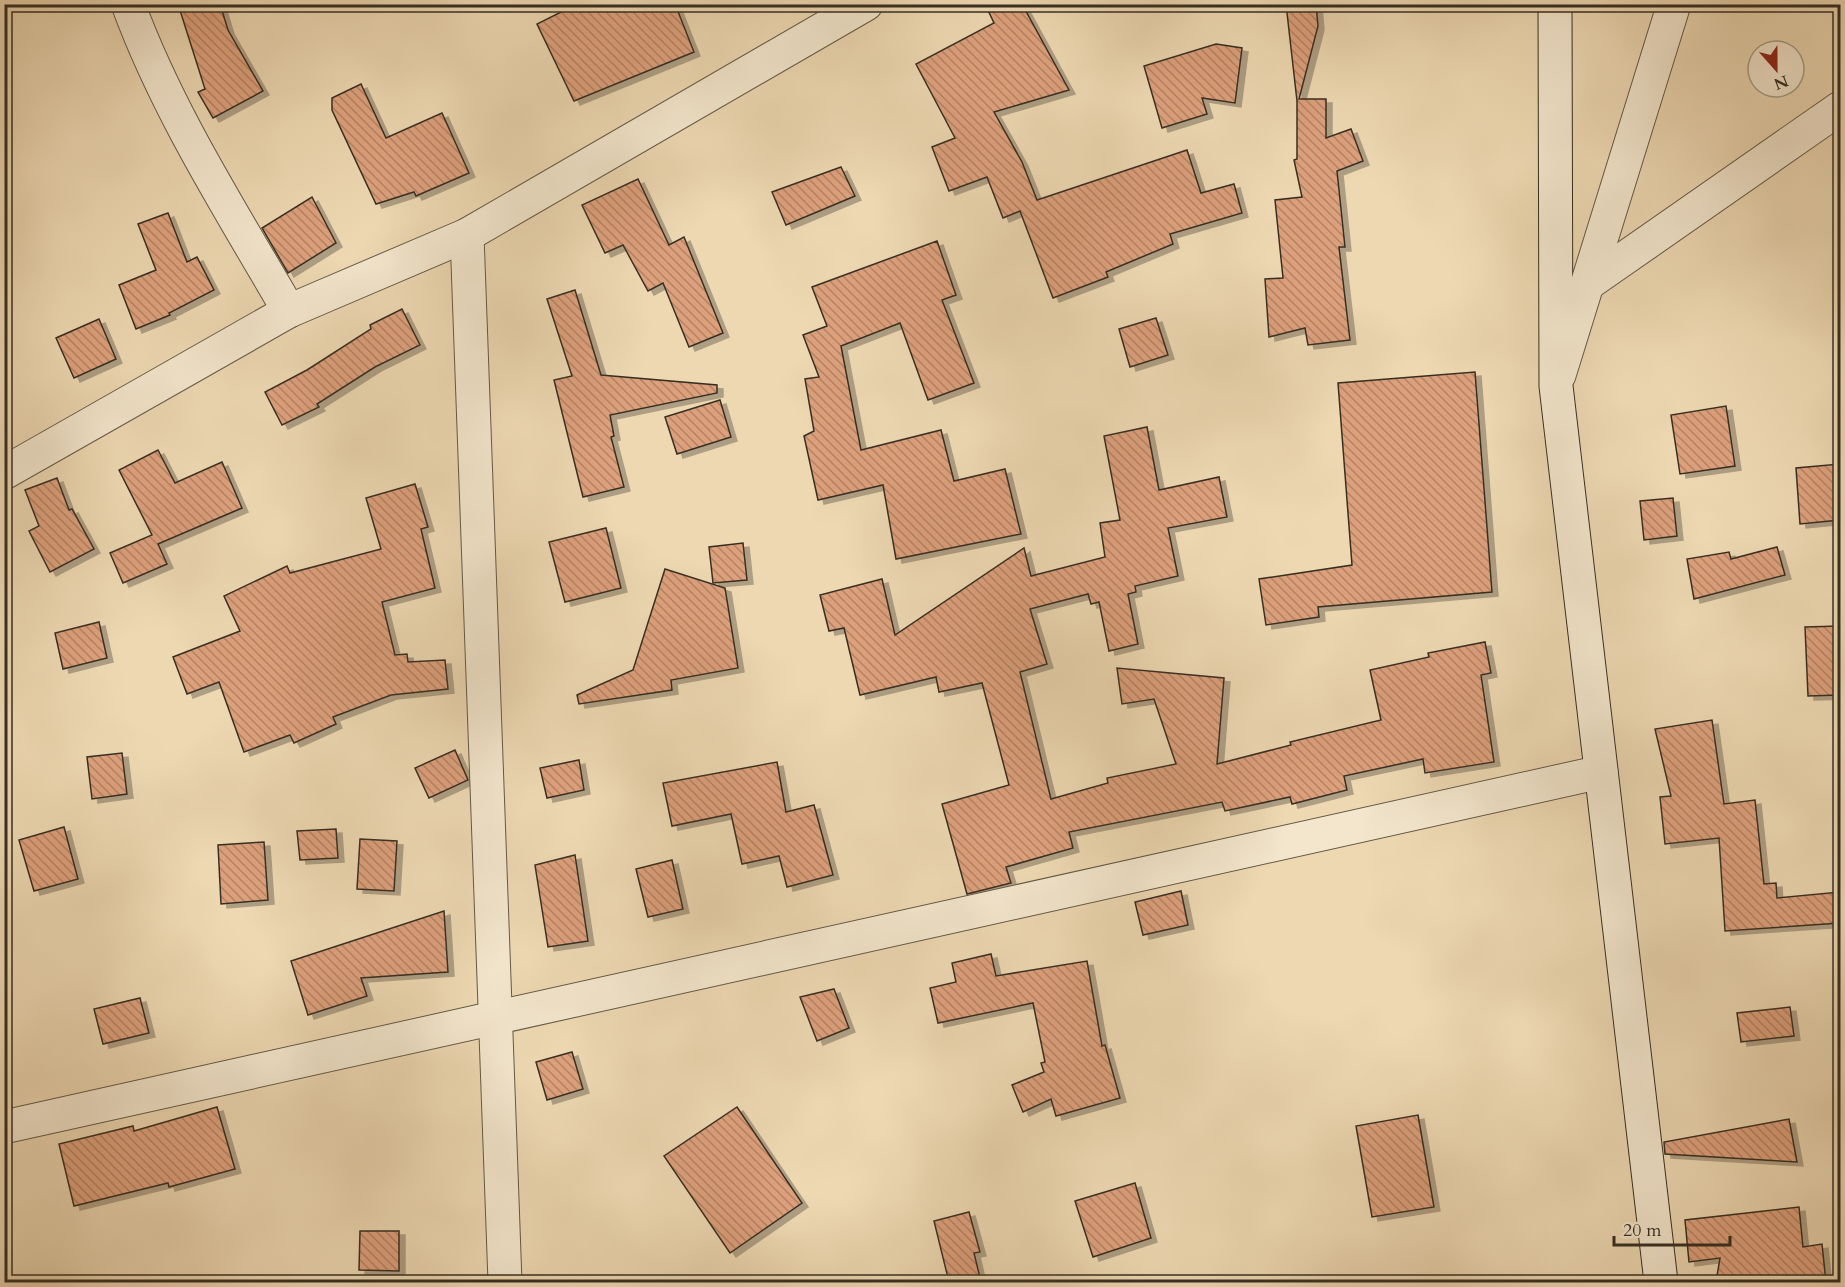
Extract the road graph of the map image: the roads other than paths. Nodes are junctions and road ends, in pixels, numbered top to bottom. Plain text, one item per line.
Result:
1 (128, 4) edge
2 (866, 4) edge
3 (1555, 4) edge
4 (1674, 4) edge
5 (1840, 108) edge
6 (468, 235) junction
7 (1589, 283) junction
8 (289, 311) junction
9 (1556, 386) junction
10 (4, 473) edge
11 (1601, 772) junction
12 (495, 1018) junction
13 (4, 1127) edge
14 (505, 1282) edge
15 (1661, 1282) edge

1 - 8 street
2 - 6 street
3 - 9 street
4 - 7 street
5 - 7 street
6 - 8 street
6 - 12 street
7 - 9 street
8 - 10 street
9 - 11 street
11 - 12 street
11 - 15 street
12 - 13 street
12 - 14 street

